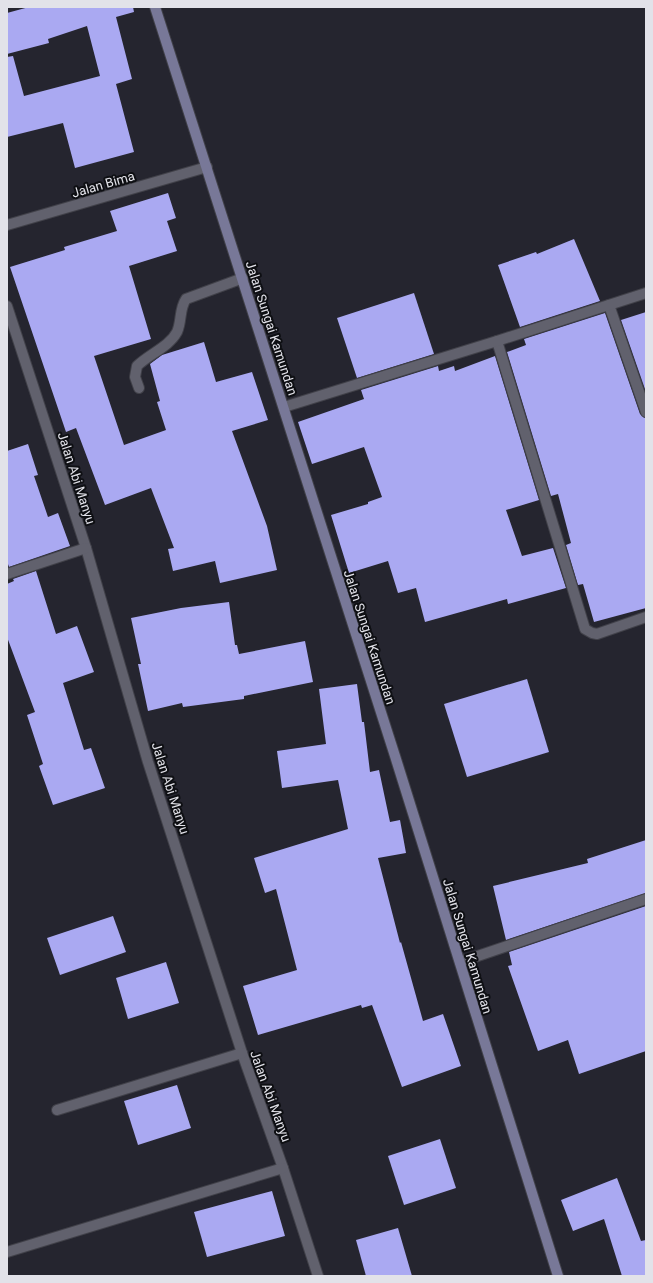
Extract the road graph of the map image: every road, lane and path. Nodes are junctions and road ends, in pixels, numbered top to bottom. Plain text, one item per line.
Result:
1 (155, 7) edge
2 (206, 167) junction
3 (7, 225) edge
4 (243, 278) junction
5 (646, 293) edge
6 (609, 305) junction
7 (7, 306) edge
8 (497, 341) junction
9 (139, 388) dead end
10 (284, 407) junction
11 (646, 412) edge
12 (86, 548) junction
13 (7, 574) edge
14 (646, 618) edge
15 (646, 899) edge
16 (460, 962) junction
17 (242, 1053) junction
18 (57, 1110) dead end
19 (283, 1168) junction
20 (7, 1252) edge
21 (318, 1276) edge
22 (558, 1276) edge

1 - 2 main road, Jalan Sungai Kamundan
2 - 3 street, Jalan Bima
2 - 4 main road, Jalan Sungai Kamundan
4 - 9 street
4 - 10 main road, Jalan Sungai Kamundan
5 - 6 street
6 - 8 street
6 - 11 street
7 - 12 street, Jalan Abi Manyu
8 - 10 street
8 - 14 street
10 - 16 main road, Jalan Sungai Kamundan
12 - 13 street
12 - 17 street, Jalan Abi Manyu
15 - 16 street
16 - 22 main road, Jalan Sungai Kamundan
17 - 18 street
17 - 19 street, Jalan Abi Manyu
19 - 20 street
19 - 21 street, Jalan Abi Manyu

